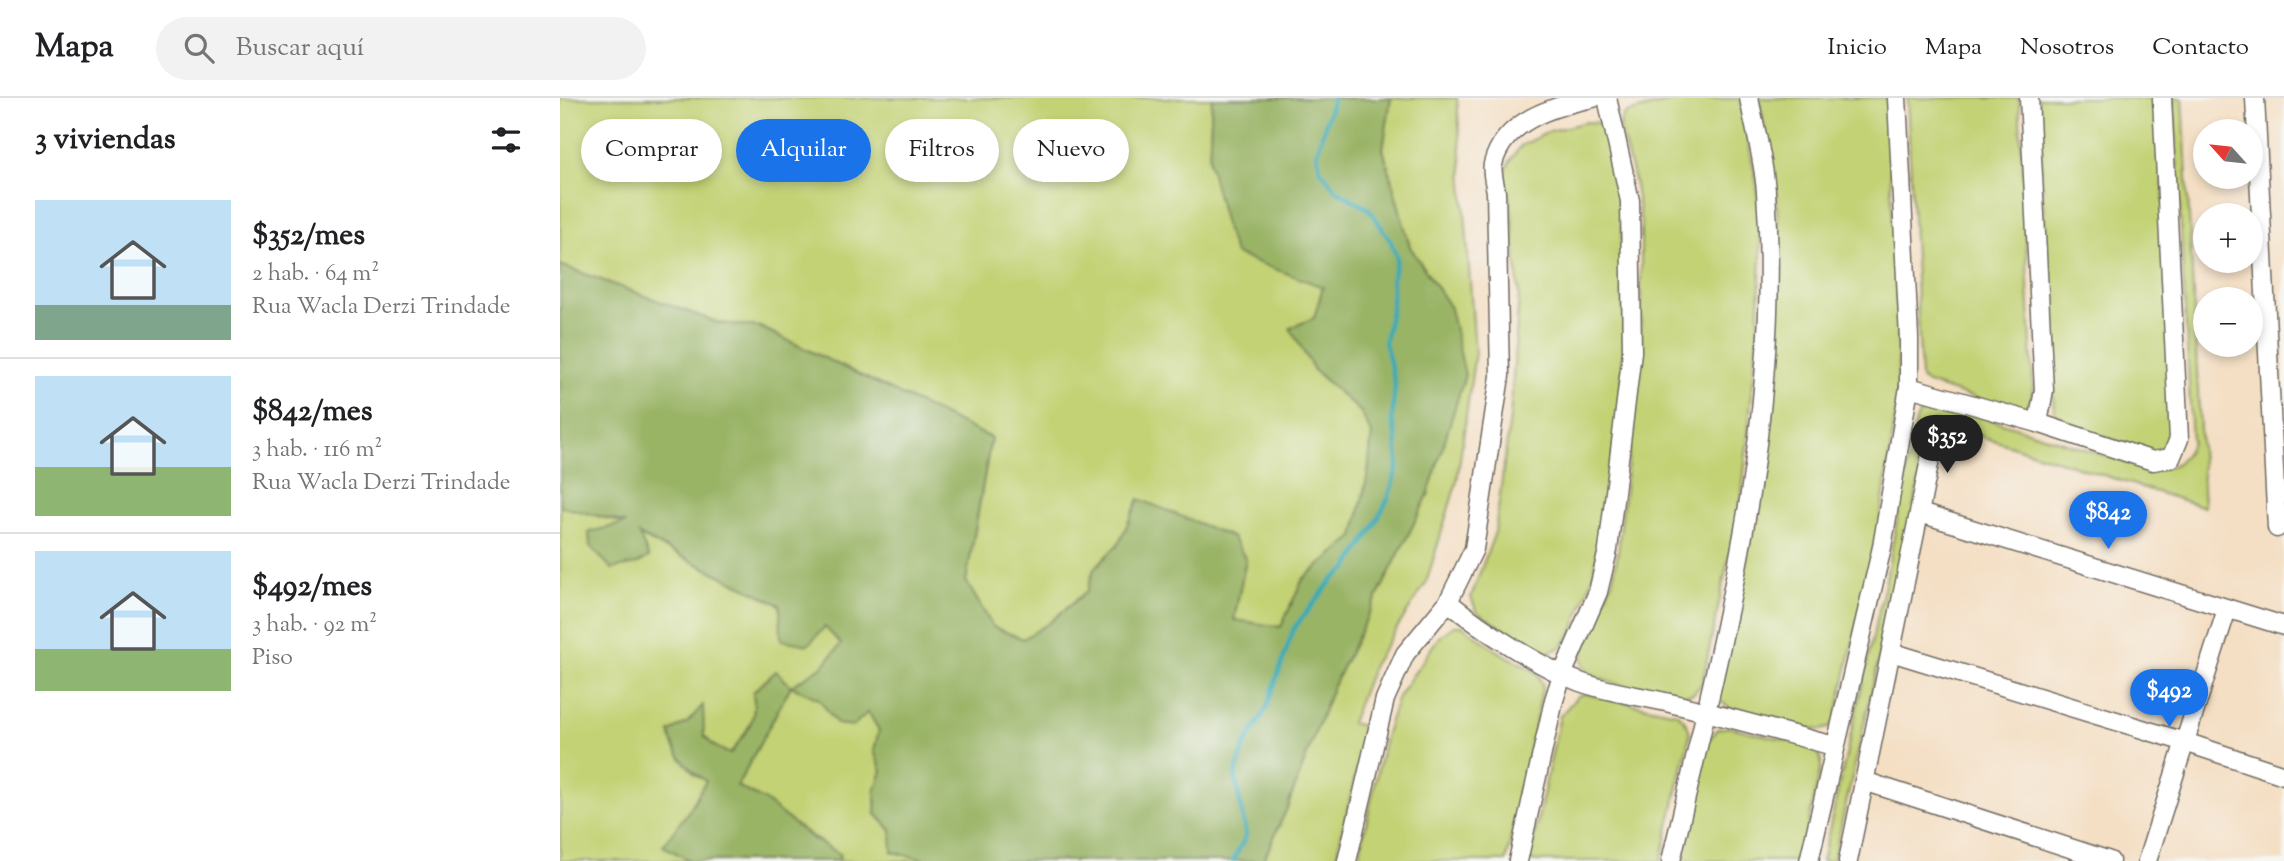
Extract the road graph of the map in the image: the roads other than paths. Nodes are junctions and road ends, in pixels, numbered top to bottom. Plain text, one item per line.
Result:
1 (1593, 98) edge
2 (1607, 98) edge
3 (1749, 98) edge
4 (1897, 98) edge
5 (2029, 98) edge
6 (2162, 98) edge
7 (2255, 98) edge
8 (1909, 387) junction
9 (2038, 423) junction
10 (1936, 430) dead end
11 (1920, 513) junction
12 (2277, 528) dead end
13 (1448, 603) junction
14 (2227, 609) junction
15 (2284, 626) edge
16 (1891, 652) junction
17 (1562, 675) junction
18 (1706, 713) junction
19 (2185, 742) junction
20 (1834, 746) junction
21 (2284, 775) edge
22 (1864, 781) junction
23 (1347, 861) edge
24 (1518, 861) edge
25 (1671, 861) edge
26 (1809, 861) edge
27 (1848, 861) edge
28 (2110, 861) edge
29 (2147, 861) edge

1 - 13 street
2 - 17 street
3 - 18 street
4 - 8 street
5 - 9 street
6 - 9 street
7 - 12 street
8 - 9 street
8 - 20 street
10 - 11 street
11 - 14 street
11 - 16 street
13 - 17 street
13 - 23 street
14 - 15 street
14 - 19 street
16 - 19 street
16 - 22 street
17 - 18 street
17 - 24 street
18 - 20 street
18 - 25 street
19 - 21 street
19 - 29 street
20 - 26 street
22 - 27 street
22 - 28 street

